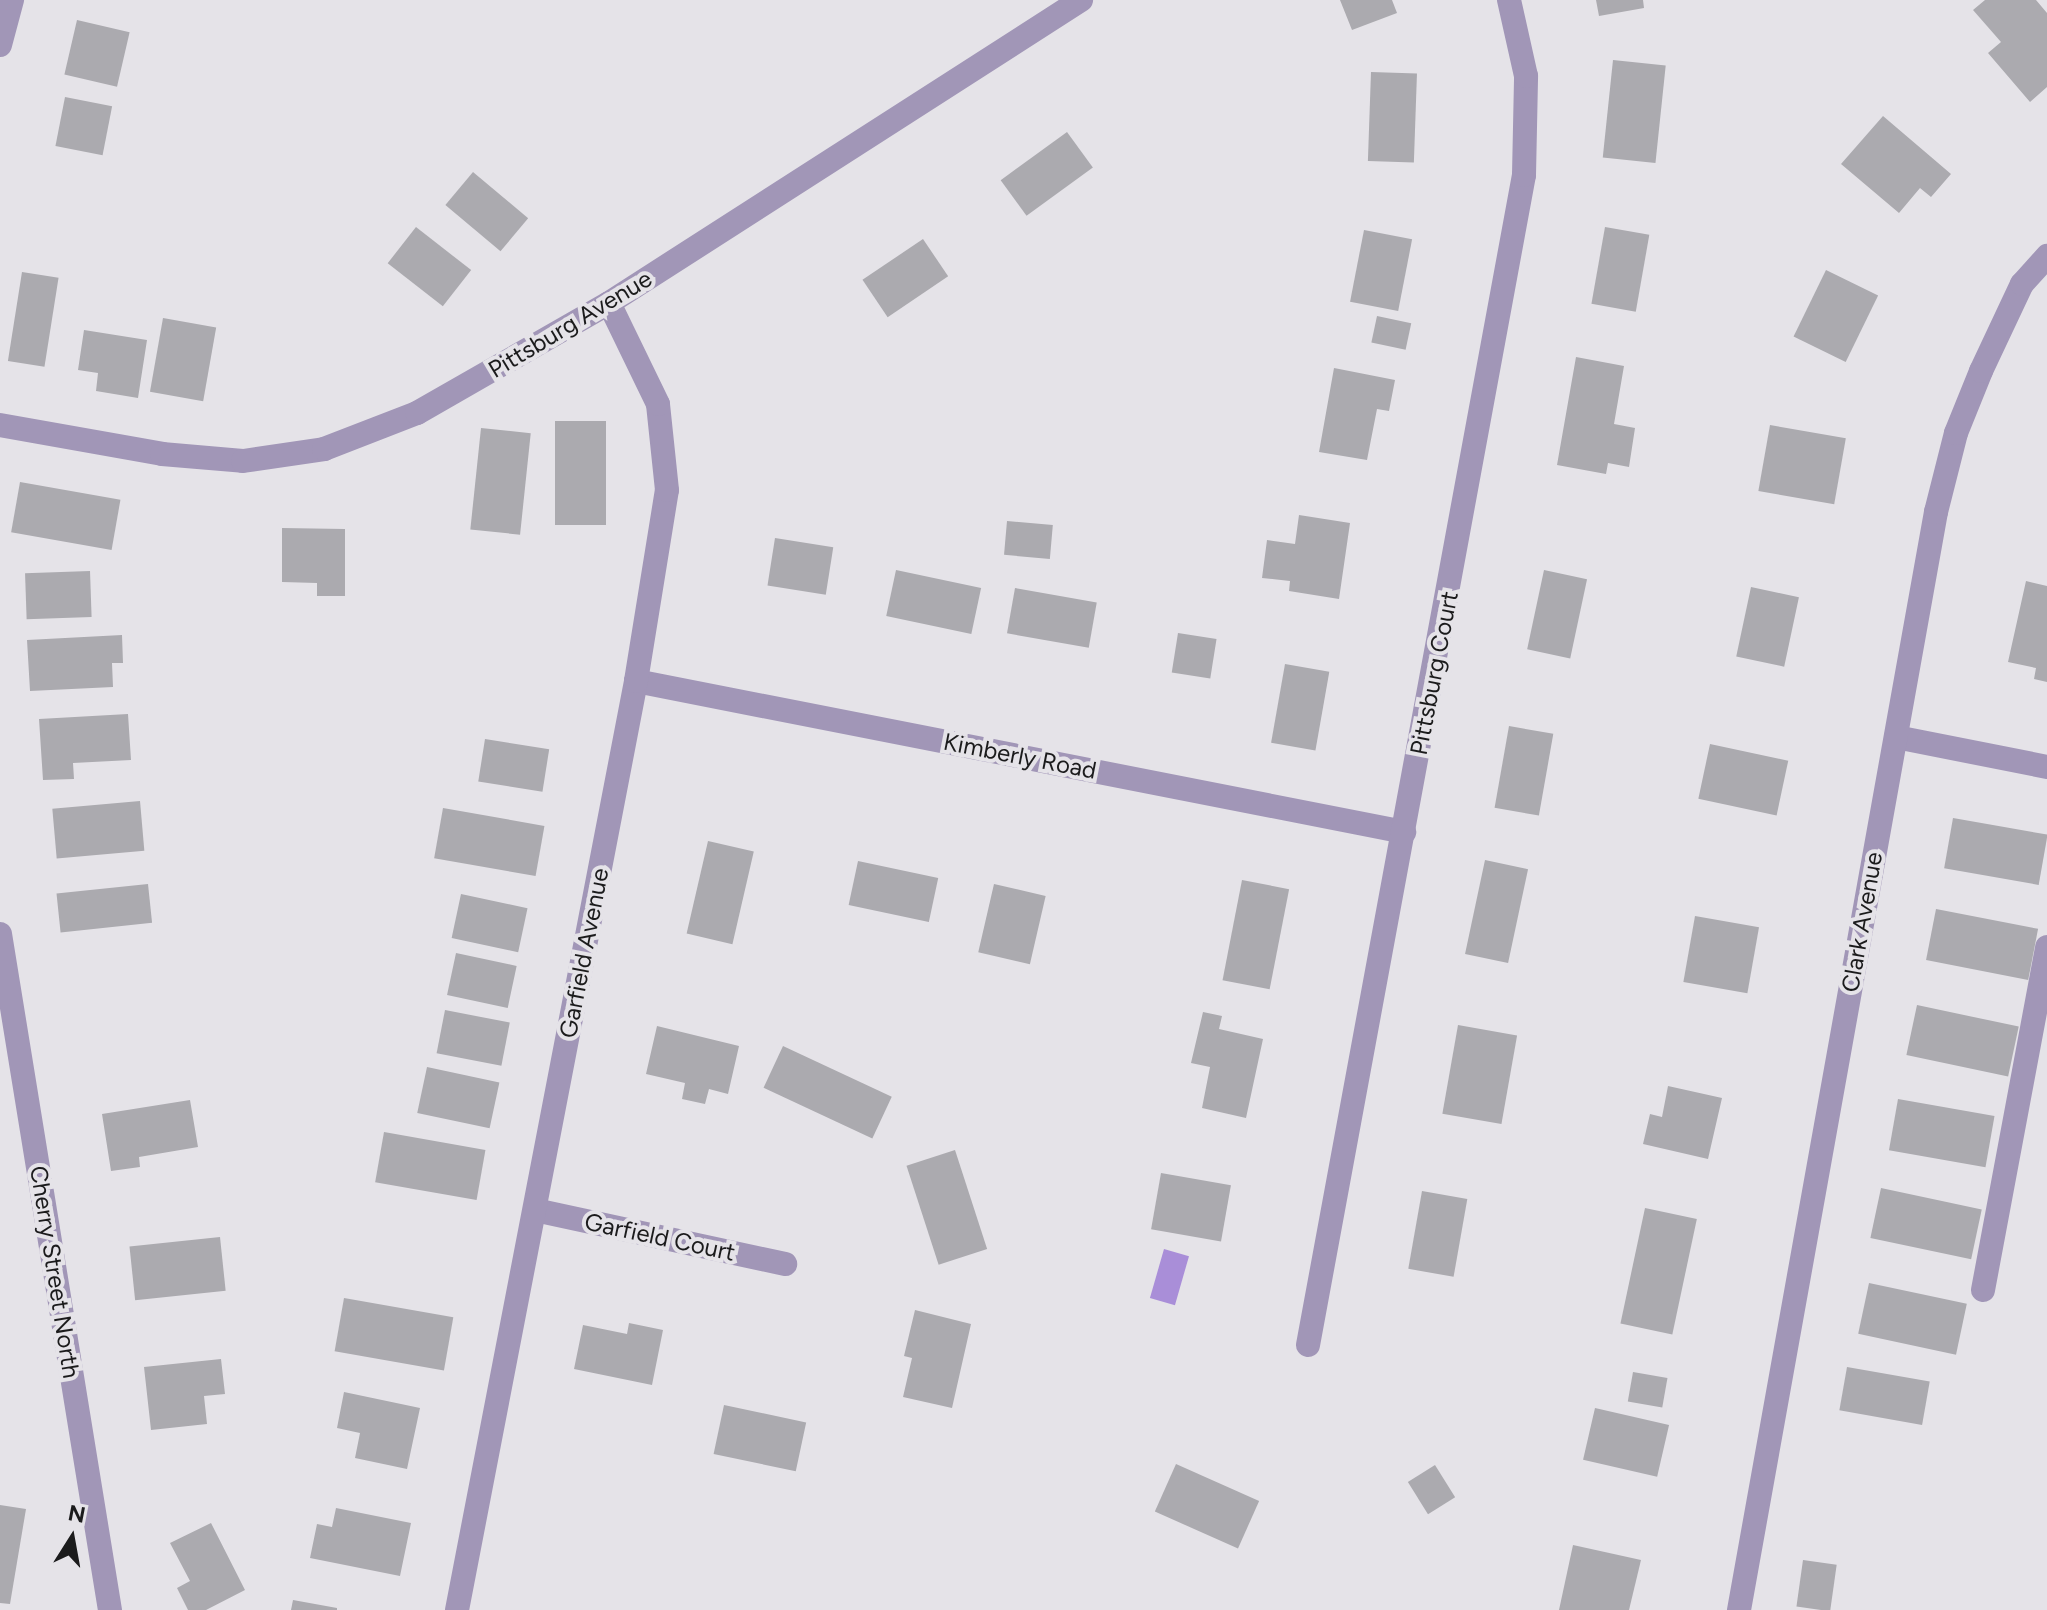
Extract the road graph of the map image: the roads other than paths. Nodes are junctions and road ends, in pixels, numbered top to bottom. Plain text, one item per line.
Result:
1 (12, 0) edge
2 (1081, 0) edge
3 (1509, 0) edge
4 (0, 45) edge
5 (2047, 256) edge
6 (609, 303) junction
7 (0, 425) edge
8 (636, 681) junction
9 (1896, 737) junction
10 (2047, 767) edge
11 (1404, 832) junction
12 (0, 934) edge
13 (2047, 947) edge
14 (535, 1210) junction
15 (785, 1264) dead end
16 (1983, 1290) dead end
17 (1308, 1345) dead end
18 (110, 1610) edge
19 (457, 1610) edge
20 (1739, 1610) edge

1 - 4 street
2 - 6 street, Pittsburg Avenue
3 - 11 street, Pittsburg Court
5 - 9 street, Clark Avenue
6 - 7 street, Pittsburg Avenue
6 - 8 street, Garfield Avenue
8 - 11 street, Kimberly Road
8 - 14 street, Garfield Avenue
9 - 10 street
9 - 20 street, Clark Avenue
11 - 17 street, Pittsburg Court
12 - 18 street, Cherry Street North
13 - 16 street
14 - 15 street, Garfield Court
14 - 19 street, Garfield Avenue

